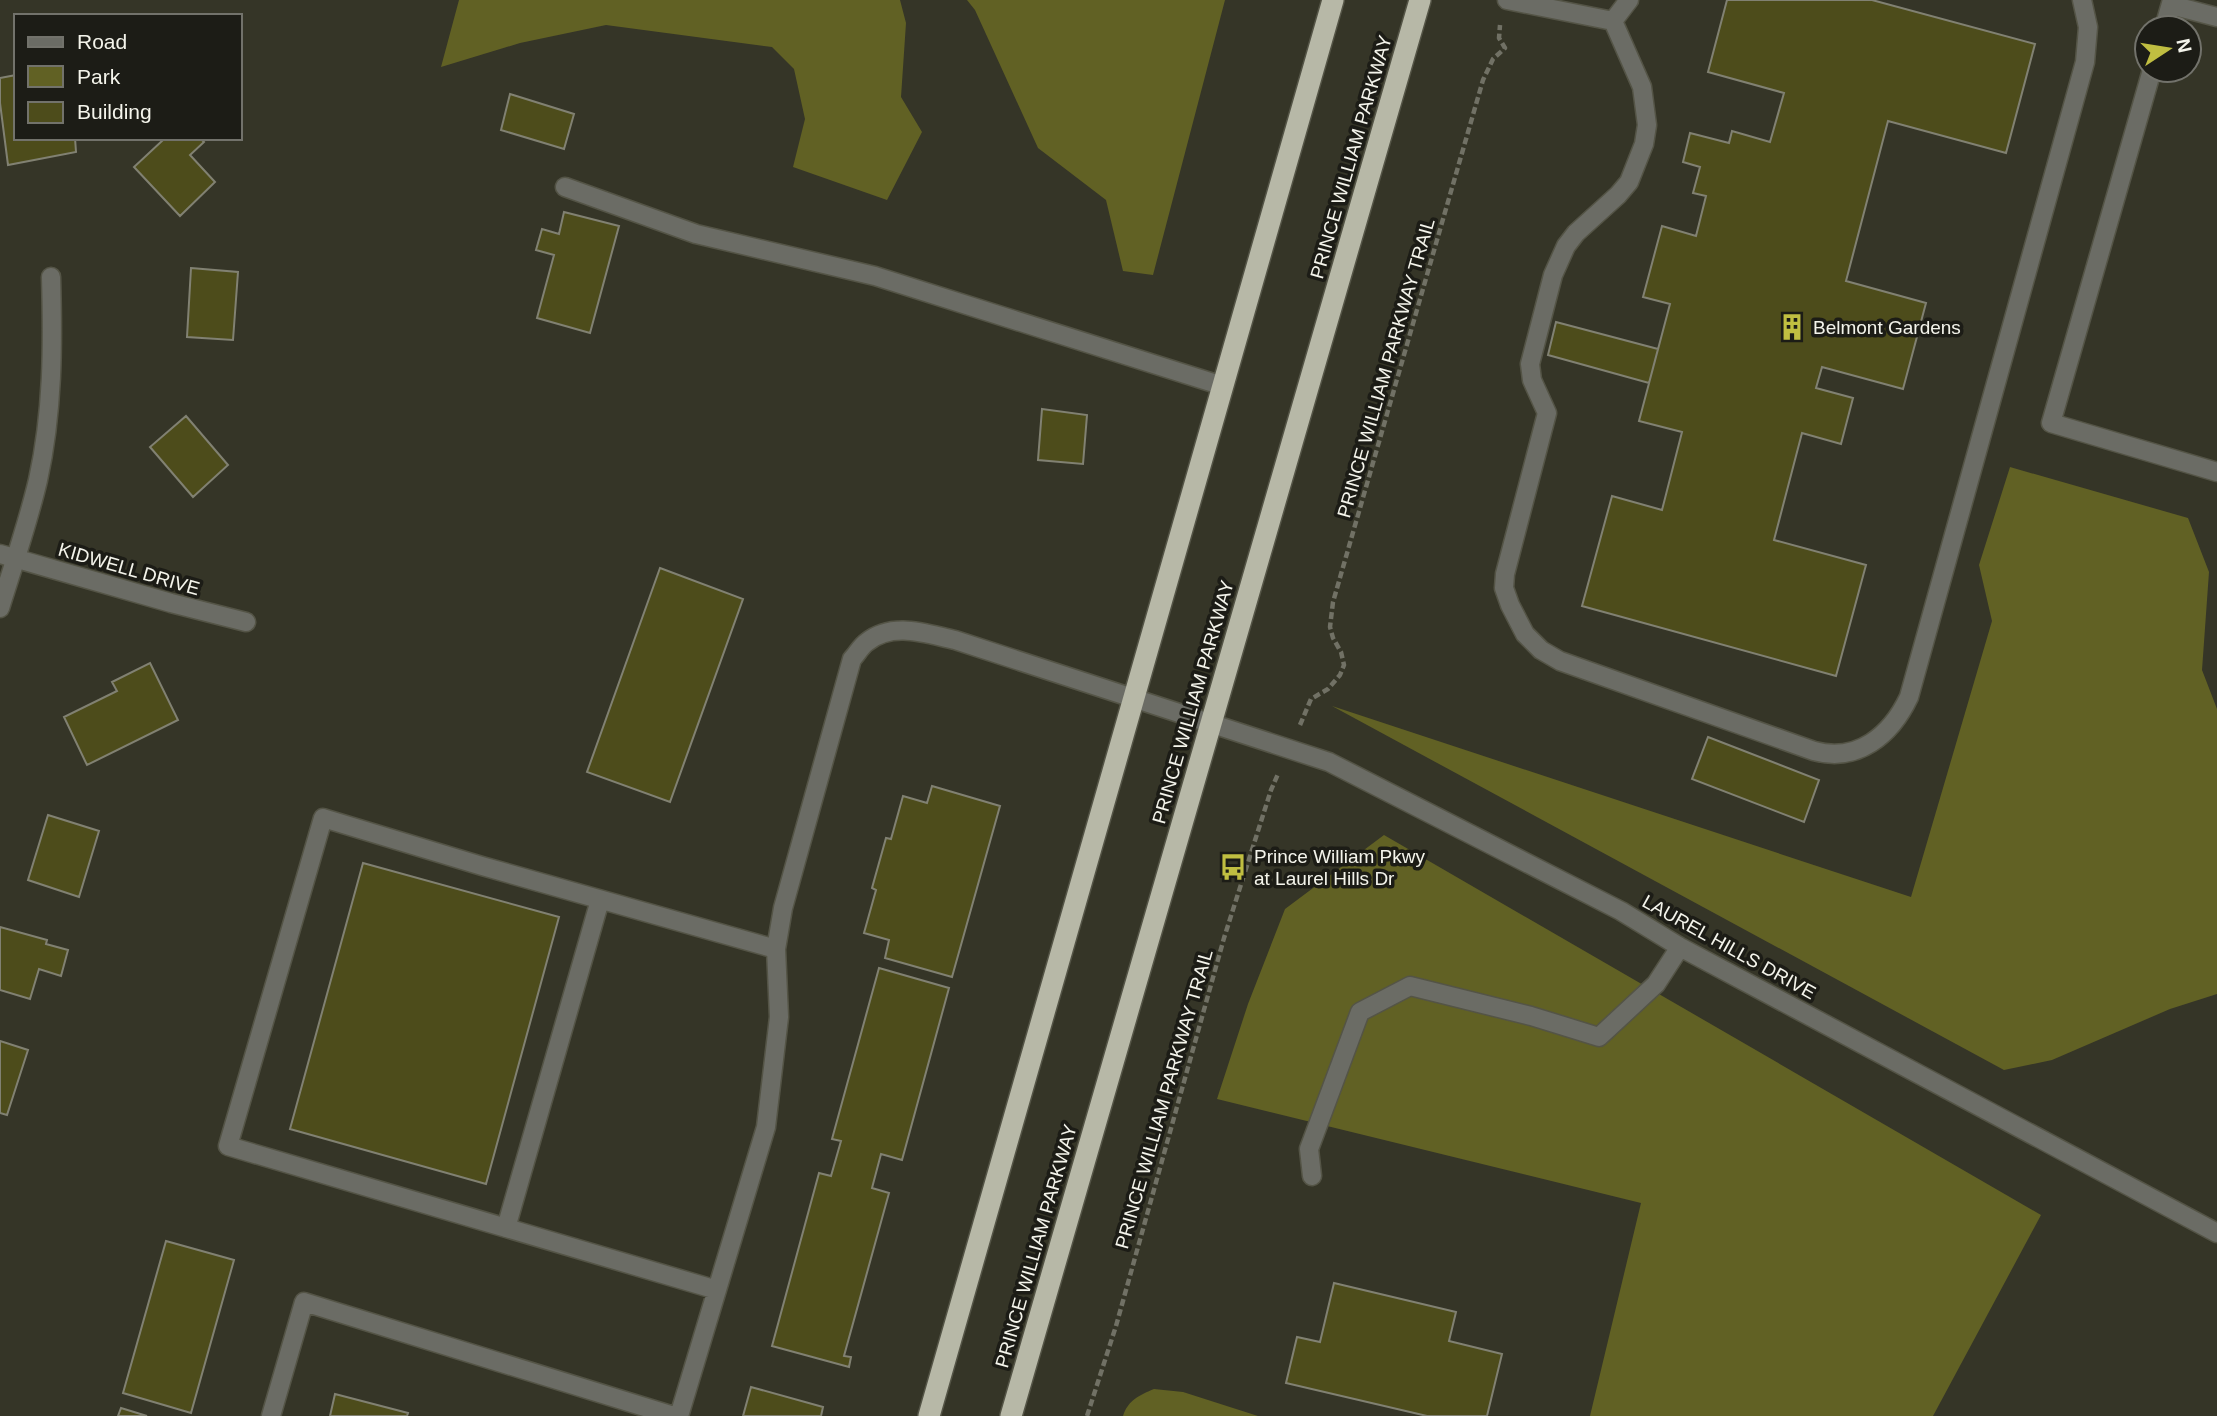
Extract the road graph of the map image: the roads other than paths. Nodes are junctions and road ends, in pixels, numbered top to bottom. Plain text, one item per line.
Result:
1 (1333, 0) edge
2 (1420, 0) edge
3 (1507, 0) edge
4 (1629, 0) edge
5 (2082, 0) edge
6 (2171, 2) edge
7 (2217, 17) edge
8 (1613, 20) junction
9 (2148, 84) edge
10 (565, 187) dead end
11 (51, 277) dead end
12 (1223, 386) junction
13 (2217, 472) edge
14 (8, 556) edge
15 (0, 608) edge
16 (246, 622) dead end
17 (1133, 698) junction
18 (1211, 723) junction
19 (600, 900) junction
20 (1680, 947) junction
21 (776, 949) junction
22 (1312, 1175) dead end
23 (506, 1228) junction
24 (2217, 1233) edge
25 (717, 1290) junction
26 (271, 1416) edge
27 (676, 1416) edge
28 (929, 1416) edge
29 (1011, 1416) edge

1 - 12 highway
2 - 18 highway, PRINCE WILLIAM PARKWAY
3 - 8 street
4 - 8 street
5 - 8 street
6 - 7 street
9 - 13 street
10 - 12 street
11 - 14 street
12 - 17 highway
14 - 15 street
14 - 16 street, KIDWELL DRIVE
17 - 18 street, LAUREL HILLS DRIVE
17 - 21 street, LAUREL HILLS DRIVE
17 - 28 highway
18 - 20 street, LAUREL HILLS DRIVE
18 - 29 highway, PRINCE WILLIAM PARKWAY
19 - 21 street
19 - 23 street
19 - 23 street
20 - 22 street
20 - 24 street, LAUREL HILLS DRIVE
21 - 25 street, LAUREL HILLS DRIVE
23 - 25 street
25 - 27 street, LAUREL HILLS DRIVE
26 - 27 street

